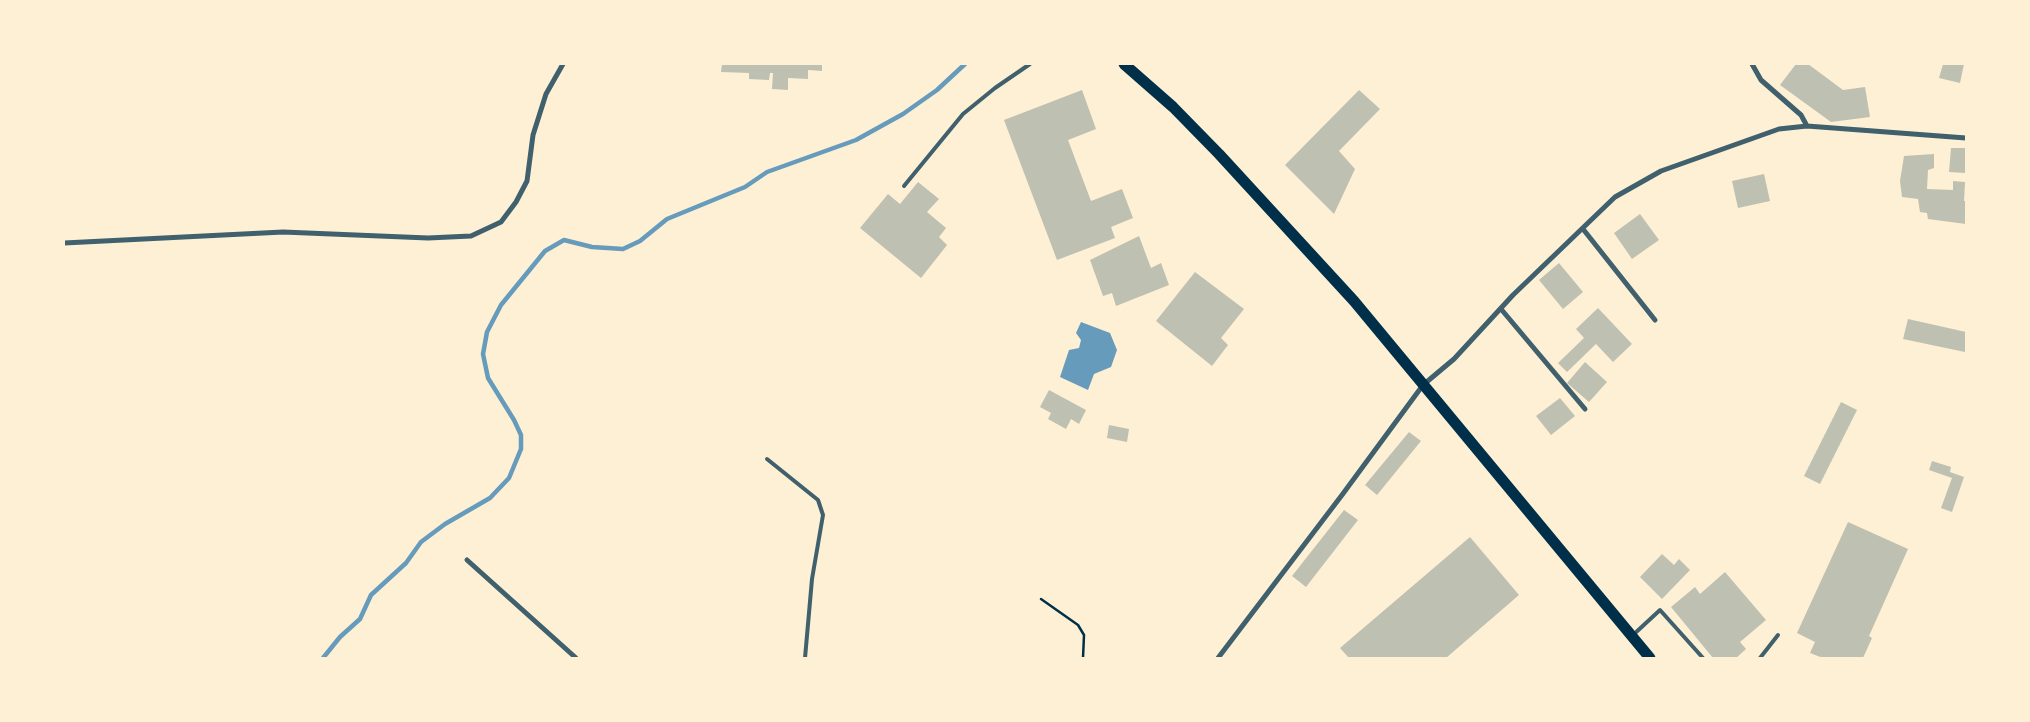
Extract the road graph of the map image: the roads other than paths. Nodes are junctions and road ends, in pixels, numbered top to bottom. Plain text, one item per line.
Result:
1 (563, 64) edge
2 (1030, 64) edge
3 (1124, 64) edge
4 (1752, 64) edge
5 (1807, 126) junction
6 (1966, 138) edge
7 (904, 186) dead end
8 (1583, 229) junction
9 (64, 243) edge
10 (1501, 309) junction
11 (1655, 320) dead end
12 (1423, 385) junction
13 (1585, 409) dead end
14 (767, 459) dead end
15 (467, 560) dead end
16 (1778, 635) dead end
17 (1632, 636) junction
18 (576, 658) edge
19 (805, 658) edge
20 (1218, 658) edge
21 (1650, 658) edge
22 (1703, 658) edge
23 (1760, 658) edge

1 - 9 street
2 - 7 lane
3 - 12 main road
4 - 5 street
5 - 6 street
5 - 8 street
8 - 10 street
8 - 11 street
10 - 12 street
10 - 13 street
12 - 17 main road
12 - 20 street
14 - 19 lane
15 - 18 street
16 - 23 lane
17 - 21 main road
17 - 22 lane

